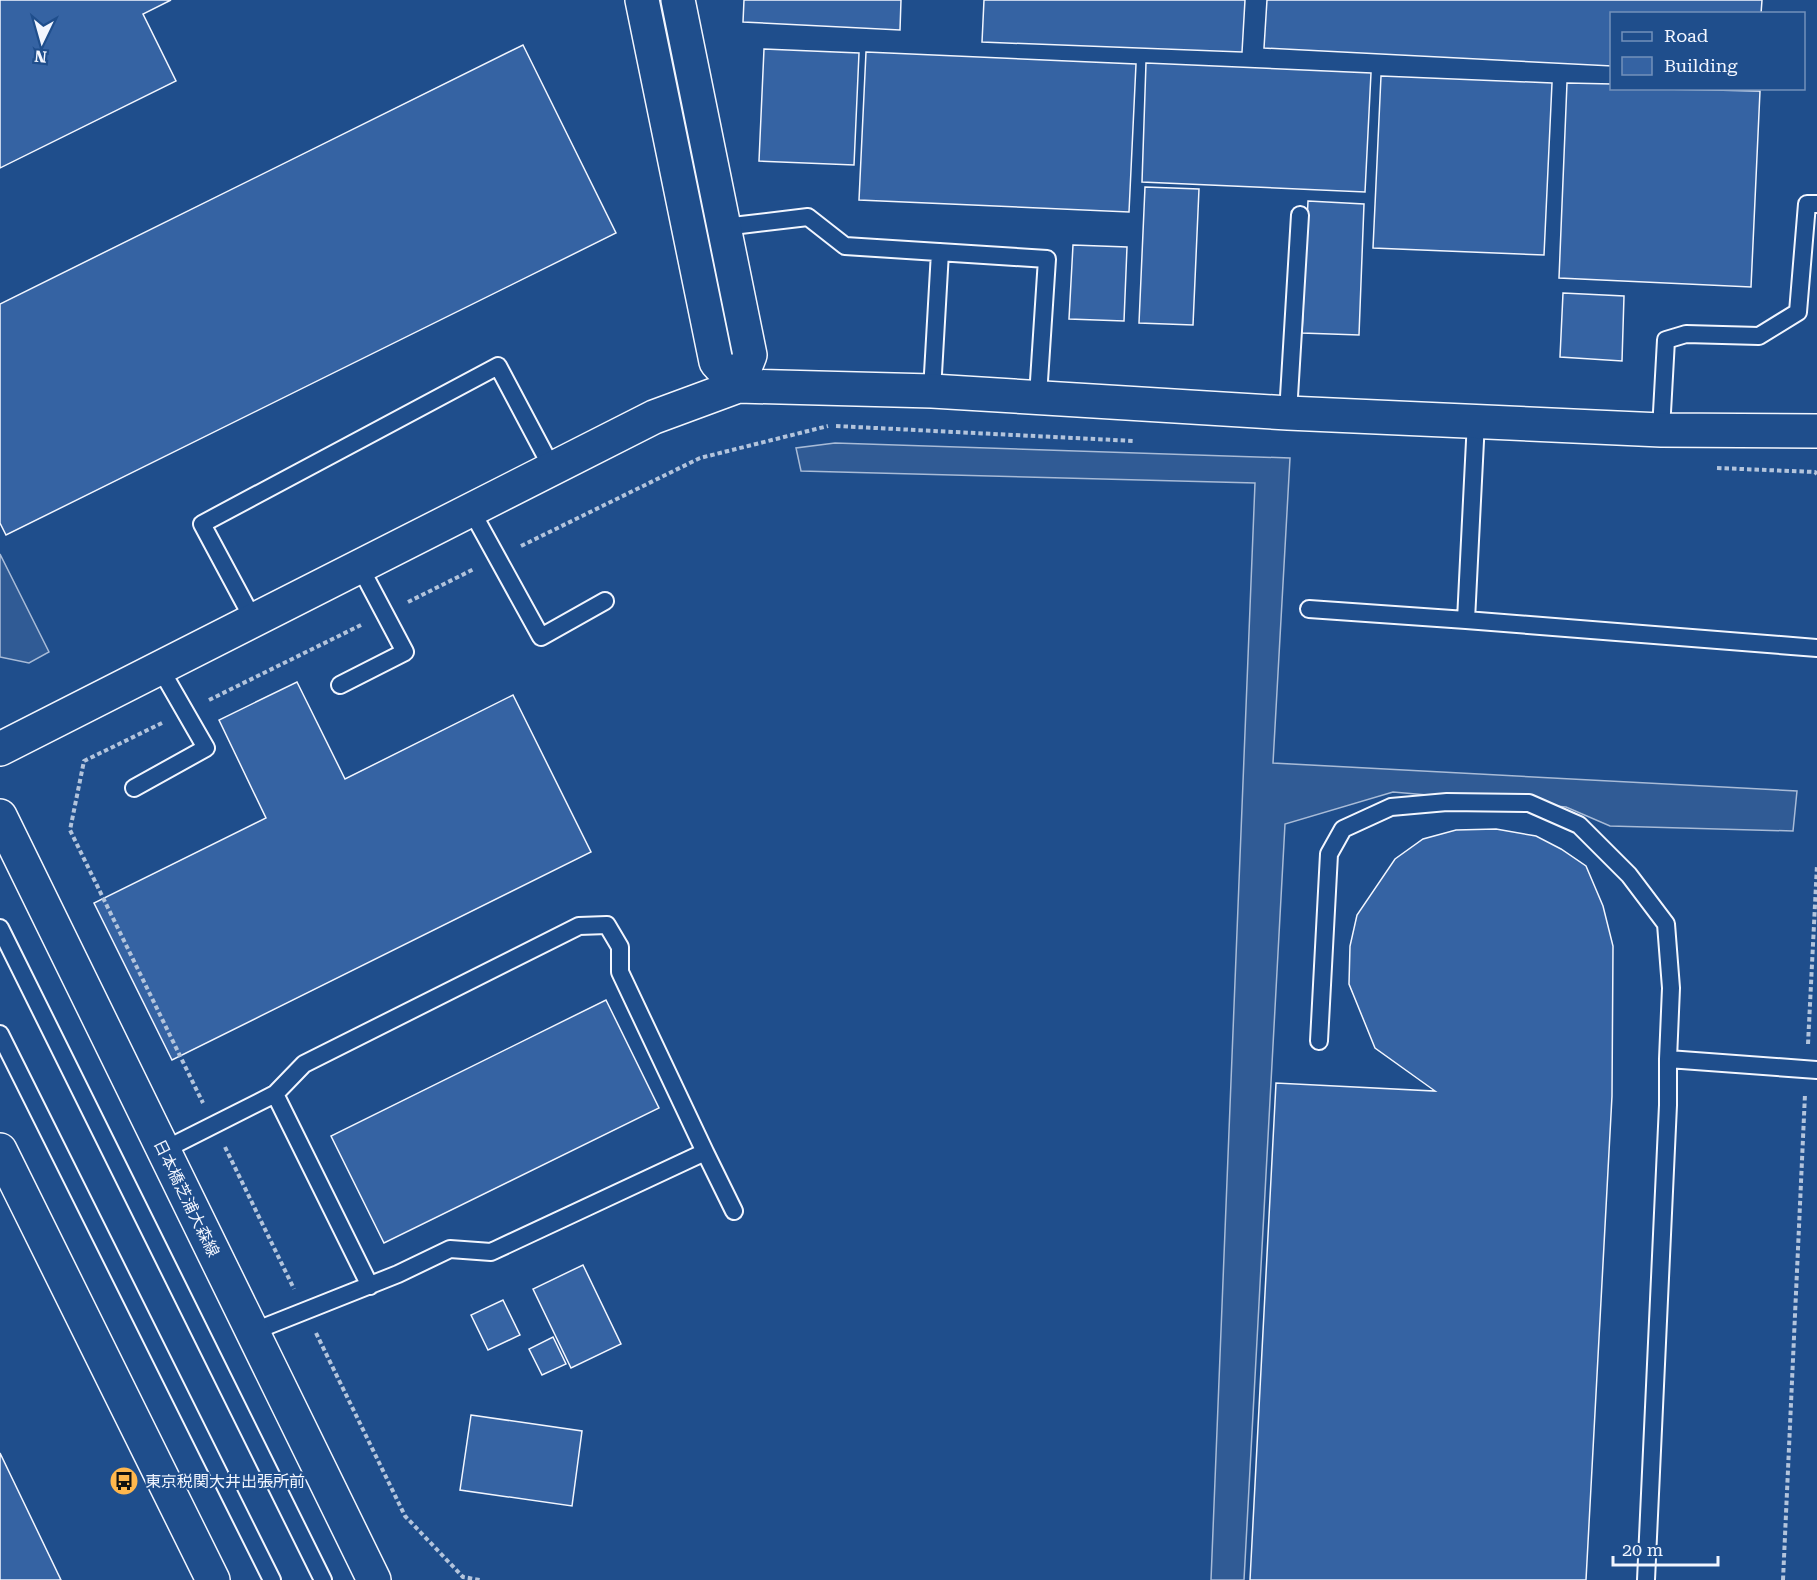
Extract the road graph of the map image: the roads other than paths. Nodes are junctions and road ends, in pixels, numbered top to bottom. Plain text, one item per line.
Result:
1 (642, 0) edge
2 (678, 0) edge
3 (1817, 204) edge
4 (1300, 215) dead end
5 (724, 227) junction
6 (940, 252) junction
7 (738, 386) junction
8 (932, 391) junction
9 (1038, 396) junction
10 (1288, 413) junction
11 (1476, 422) junction
12 (1661, 429) junction
13 (1817, 431) edge
14 (552, 468) junction
15 (471, 510) junction
16 (360, 567) junction
17 (605, 602) dead end
18 (1309, 609) dead end
19 (1466, 620) junction
20 (254, 621) junction
21 (1817, 648) edge
22 (160, 668) junction
23 (340, 685) dead end
24 (0, 749) edge
25 (134, 788) dead end
26 (0, 816) edge
27 (0, 927) edge
28 (0, 1034) edge
29 (1319, 1041) dead end
30 (1668, 1059) junction
31 (1812, 1070) edge
32 (275, 1094) junction
33 (0, 1150) edge
34 (164, 1150) junction
35 (705, 1152) junction
36 (735, 1211) dead end
37 (370, 1286) junction
38 (252, 1332) junction
39 (213, 1580) edge
40 (272, 1580) edge
41 (323, 1580) edge
42 (374, 1580) edge
43 (1646, 1580) edge

1 - 7 street
2 - 5 street
3 - 12 lane
4 - 10 lane
5 - 6 lane
5 - 7 street
6 - 8 lane
6 - 9 lane
7 - 8 street
7 - 14 street
8 - 9 street
9 - 10 street
10 - 11 street
11 - 12 street
11 - 19 lane
12 - 13 street
14 - 15 street
14 - 20 lane
15 - 16 street
15 - 17 lane
16 - 20 street
16 - 23 lane
18 - 19 lane
19 - 21 lane
20 - 22 street
22 - 24 street
22 - 25 lane
26 - 34 street, 日本橋芝浦大森線
27 - 41 lane
28 - 40 lane
29 - 30 lane
30 - 31 lane
30 - 43 lane
32 - 34 lane
32 - 35 lane
32 - 37 lane
33 - 39 street
34 - 38 street, 日本橋芝浦大森線
35 - 36 lane
35 - 37 lane
37 - 38 lane
38 - 42 street, 日本橋芝浦大森線

